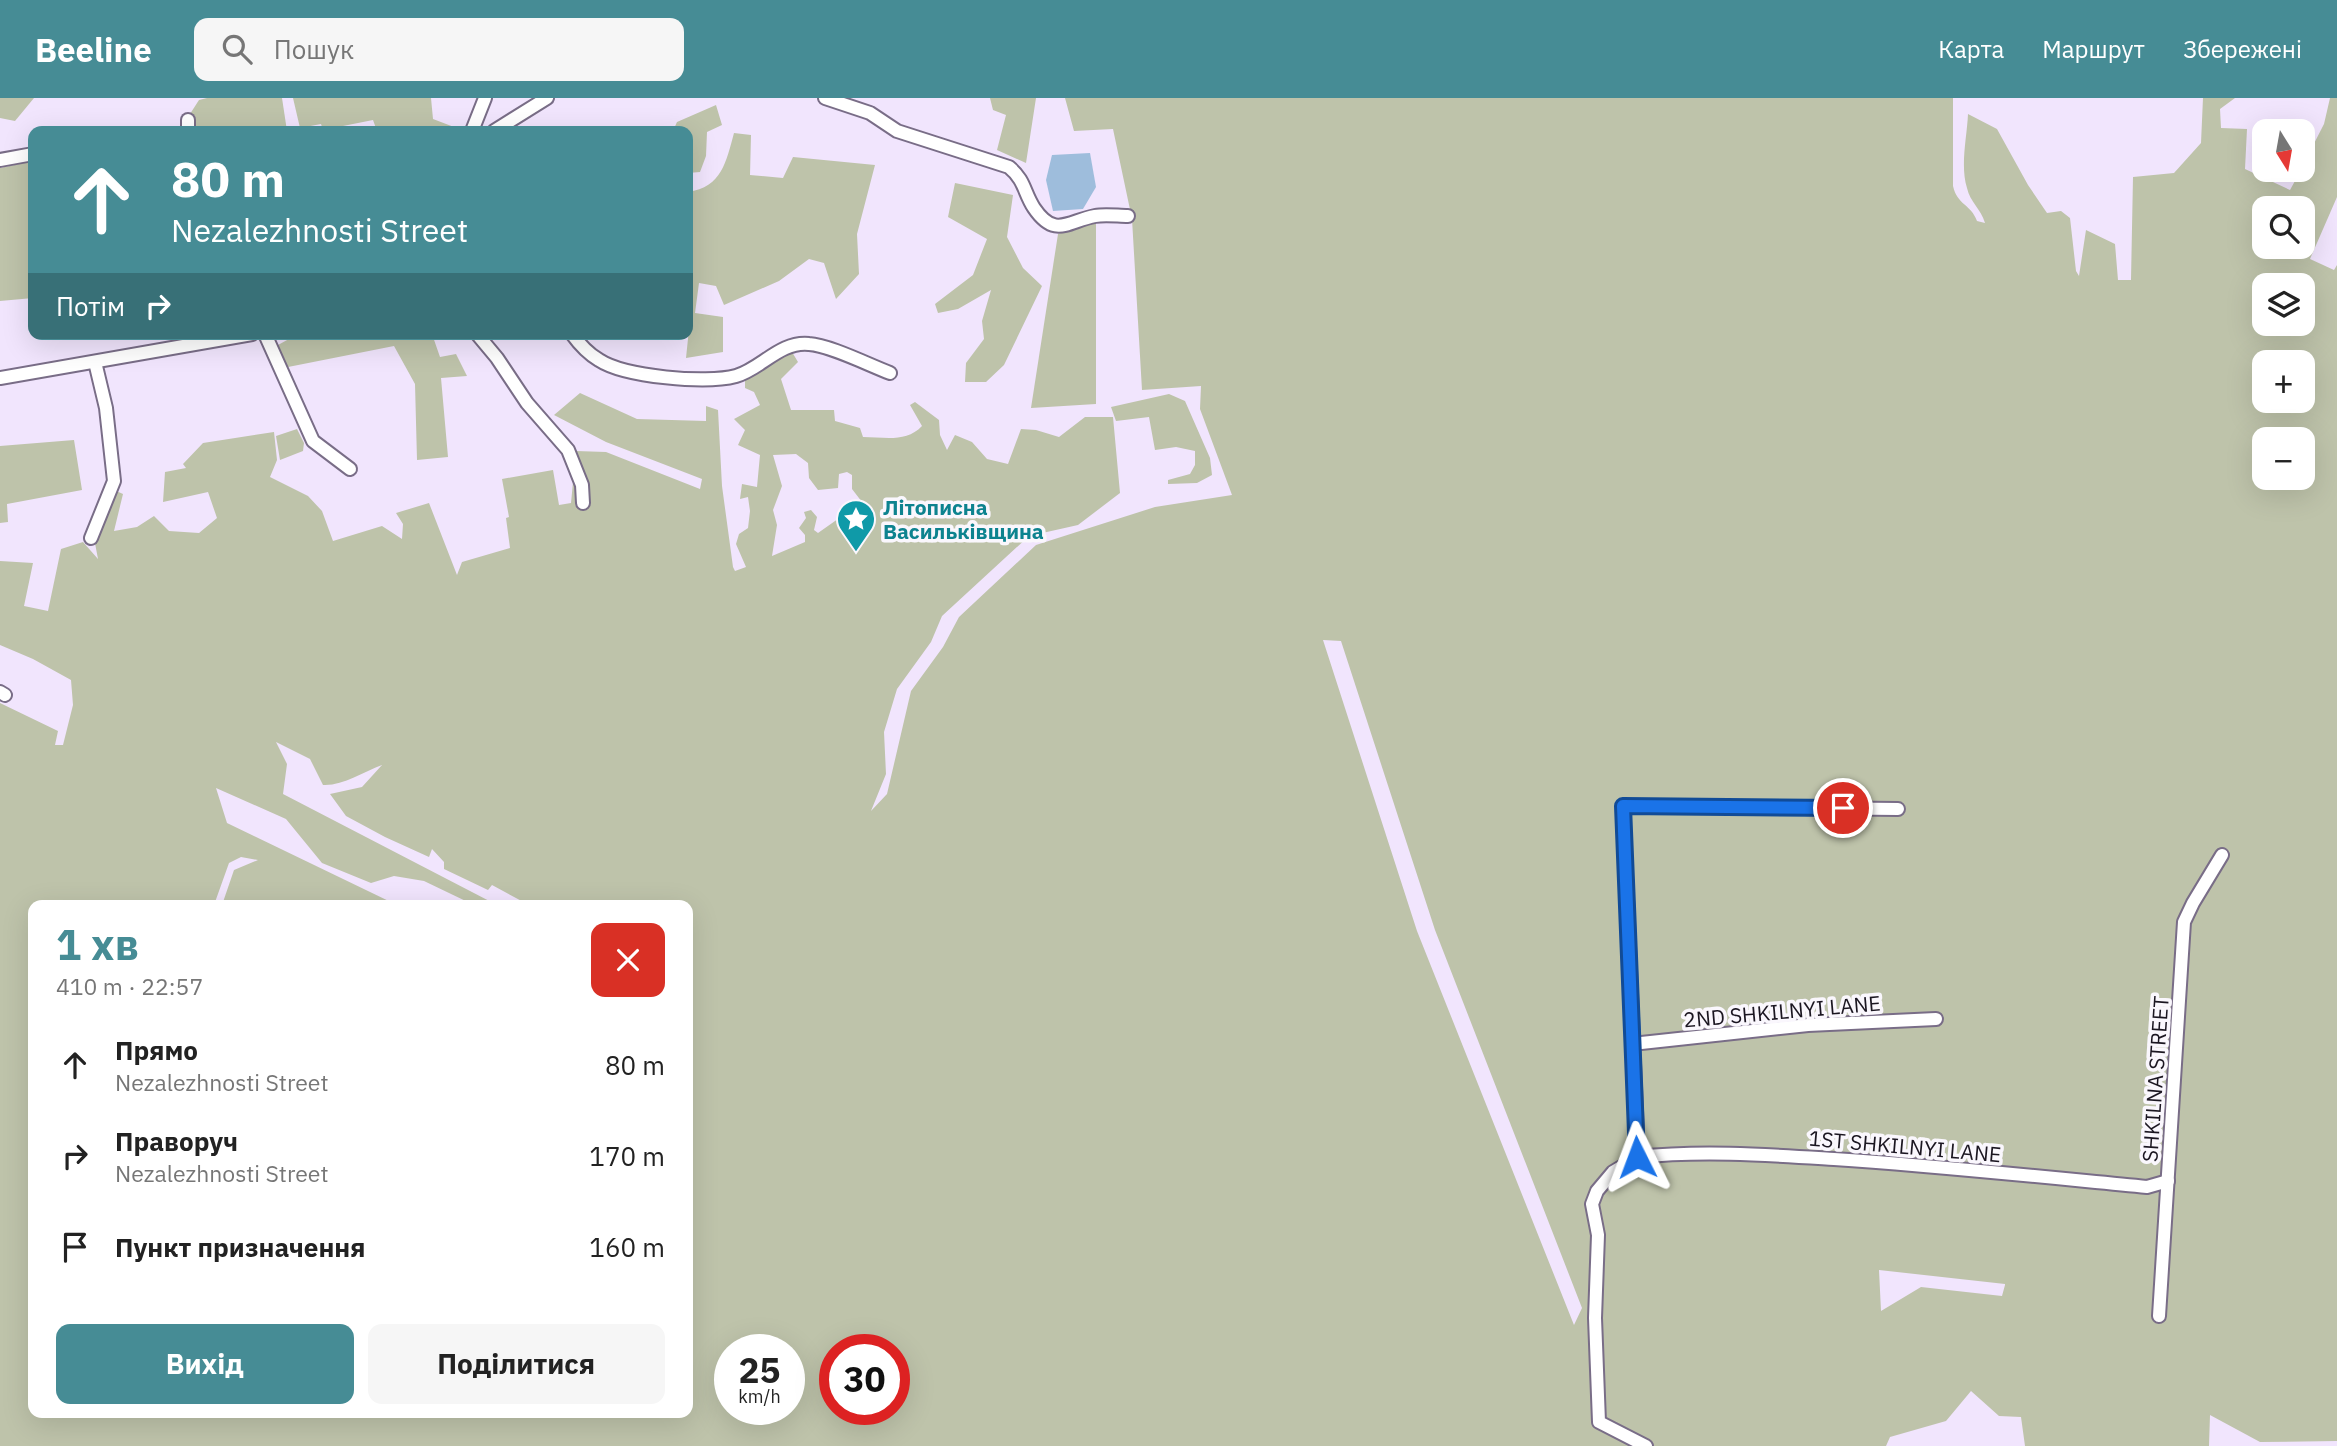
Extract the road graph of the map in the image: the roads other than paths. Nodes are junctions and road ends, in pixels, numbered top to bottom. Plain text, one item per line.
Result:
1 (485, 98) edge
2 (547, 98) edge
3 (836, 99) edge
4 (474, 126) edge
5 (502, 126) edge
6 (28, 155) edge
7 (0, 160) edge
8 (1128, 216) dead end
9 (218, 340) edge
10 (268, 340) edge
11 (482, 340) edge
12 (576, 340) edge
13 (95, 362) junction
14 (890, 373) dead end
15 (0, 378) edge
16 (350, 469) dead end
17 (583, 503) dead end
18 (90, 538) dead end
19 (1898, 808) dead end
20 (2222, 855) dead end
21 (1936, 1019) dead end
22 (1632, 1044) junction
23 (1637, 1157) junction
24 (2168, 1181) junction
25 (2159, 1316) dead end
26 (1646, 1446) edge

1 - 4 street
2 - 5 street
3 - 8 street
6 - 7 street
9 - 13 street
10 - 16 street
11 - 17 street
12 - 14 street
13 - 15 street
13 - 18 street
19 - 22 street
20 - 24 street, SHKILNA STREET
21 - 22 street, 2ND SHKILNYI LANE
22 - 23 street
23 - 24 street, 1ST SHKILNYI LANE
23 - 26 street
24 - 25 street, SHKILNA STREET

